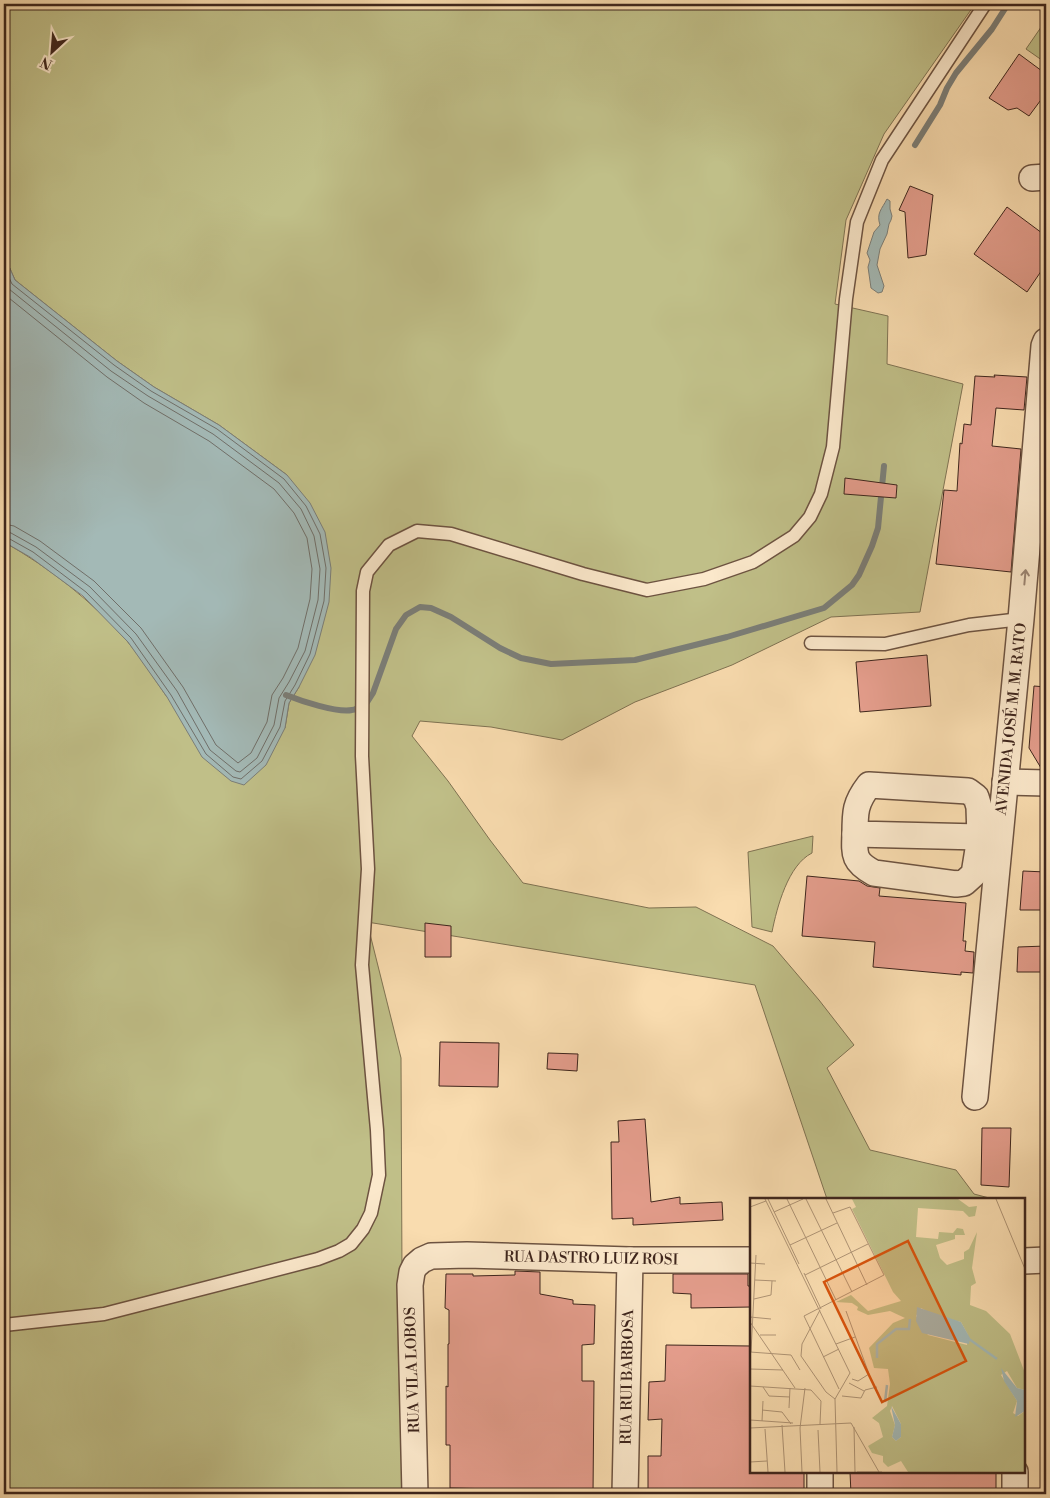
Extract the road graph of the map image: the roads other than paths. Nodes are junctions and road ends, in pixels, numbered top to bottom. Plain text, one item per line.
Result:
1 (985, 4) edge
2 (1046, 341) edge
3 (1021, 619) junction
4 (811, 643) dead end
5 (1005, 782) junction
6 (1046, 783) edge
7 (855, 834) junction
8 (990, 837) junction
9 (975, 1097) dead end
10 (431, 1256) joint
11 (630, 1260) junction
12 (750, 1260) edge
13 (1025, 1260) edge
14 (1046, 1260) edge
15 (4, 1324) edge
16 (820, 1473) edge
17 (1015, 1473) edge
18 (415, 1494) edge
19 (625, 1494) edge
20 (820, 1494) edge
21 (1015, 1494) edge

1 - 15 lane
3 -> 2 street, AVENIDA JOSÉ M. M. RATO
3 - 4 lane
3 - 5 street, AVENIDA JOSÉ M. M. RATO
5 - 6 street
5 - 8 street, AVENIDA JOSÉ M. M. RATO
7 - 8 street
7 - 8 street
7 - 8 street
8 - 9 street, AVENIDA JOSÉ M. M. RATO
10 - 11 street, RUA DASTRO LUIZ ROSI
10 - 18 street, RUA VILA LOBOS
11 - 12 street, RUA DASTRO LUIZ ROSI
11 - 19 street, RUA RUI BARBOSA
13 - 14 street
16 - 20 street
17 - 21 street

